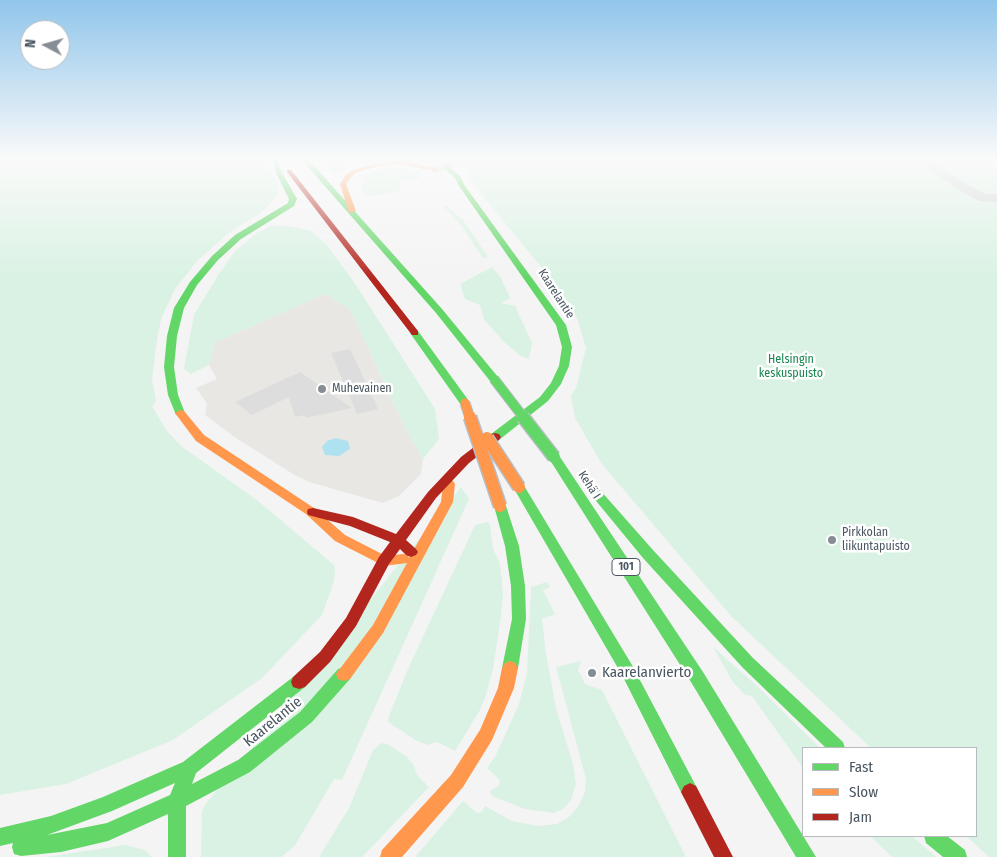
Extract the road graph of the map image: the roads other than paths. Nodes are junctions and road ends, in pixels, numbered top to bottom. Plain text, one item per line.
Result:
1 (293, 199) edge
2 (311, 199) edge
3 (341, 199) edge
4 (348, 199) edge
5 (471, 199) edge
6 (352, 211) junction
7 (281, 222) dead end
8 (254, 227) junction
9 (316, 227) dead end
10 (354, 254) junction
11 (465, 403) junction
12 (554, 457) junction
13 (575, 470) dead end
14 (450, 478) junction
15 (587, 481) dead end
16 (310, 511) junction
17 (398, 540) junction
18 (417, 558) junction
19 (384, 561) junction
20 (836, 747) edge
21 (189, 768) junction
22 (177, 801) junction
23 (0, 837) edge
24 (934, 837) edge
25 (8, 849) dead end
26 (177, 857) edge
27 (389, 857) edge
28 (724, 857) edge
29 (807, 857) edge
30 (958, 857) edge

1 - 8 main road
2 - 10 main road
3 - 6 main road, Kehä I / 101
4 - 6 main road
5 - 14 main road, Kaarelantie
6 - 12 main road, Kehä I / 101, bridge
7 - 8 main road
8 - 16 main road
9 - 10 main road
10 - 11 main road
11 - 27 main road, bridge
11 - 28 main road, bridge
12 - 13 main road
12 - 29 main road, Kehä I / 101
14 - 17 main road, Kaarelantie
14 - 18 main road, Kaarelantie
15 - 20 main road
16 - 17 main road
16 - 19 main road
17 - 18 main road
17 - 19 main road, Kaarelantie
18 - 19 main road
18 - 22 main road, Kaarelantie
19 - 21 main road, Kaarelantie
21 - 22 main road
21 - 23 main road, Kaarelantie
22 - 25 main road, Kaarelantie
22 - 26 main road
24 - 30 main road

